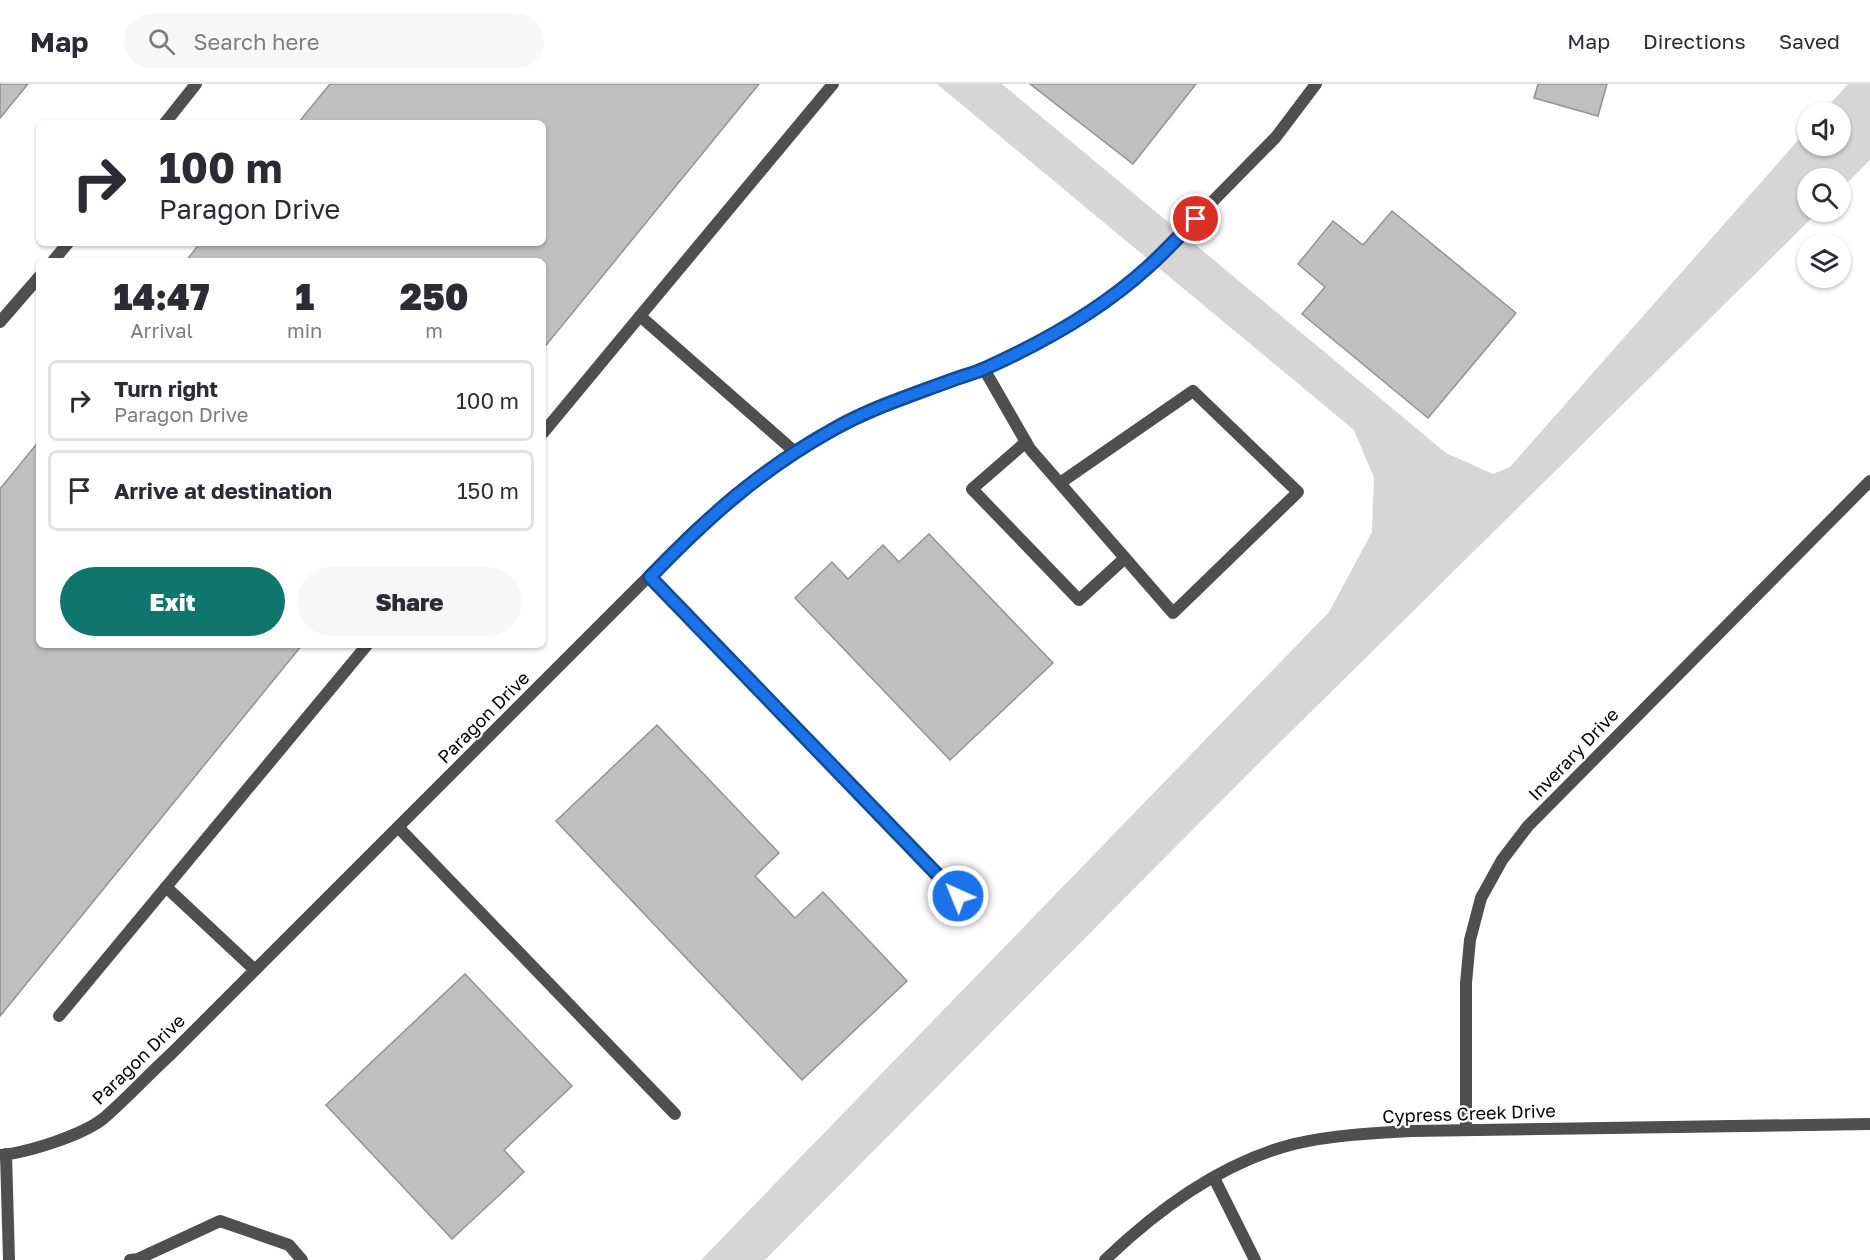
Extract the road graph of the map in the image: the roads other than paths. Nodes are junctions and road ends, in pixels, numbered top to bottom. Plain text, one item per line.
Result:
1 (196, 84) edge
2 (833, 84) edge
3 (1316, 84) edge
4 (167, 120) edge
5 (66, 246) edge
6 (56, 258) edge
7 (36, 280) edge
8 (640, 316) junction
9 (0, 322) edge
10 (984, 369) junction
11 (546, 429) edge
12 (1026, 442) junction
13 (795, 452) junction
14 (1870, 481) edge
15 (1060, 483) junction
16 (1125, 558) junction
17 (650, 577) junction
18 (365, 648) edge
19 (398, 827) junction
20 (166, 887) junction
21 (958, 896) dead end
22 (255, 970) junction
23 (59, 1016) dead end
24 (675, 1114) dead end
25 (1870, 1124) edge
26 (1466, 1130) junction
27 (3, 1155) edge
28 (1214, 1178) junction
29 (9, 1260) edge
30 (130, 1260) edge
31 (302, 1260) edge
32 (1105, 1260) edge
33 (1255, 1260) edge

1 - 4 street
2 - 8 street
3 - 10 street, Paragon Drive
5 - 6 street
7 - 9 street
8 - 11 street
8 - 13 street
10 - 12 street
10 - 13 street, Paragon Drive
12 - 15 street
12 - 16 street
13 - 17 street, Paragon Drive
14 - 26 street, Inverary Drive
15 - 16 street
15 - 16 street
17 - 19 street, Paragon Drive
17 - 21 street
18 - 20 street
19 - 22 street, Paragon Drive
19 - 24 street
20 - 22 street
20 - 23 street
22 - 27 street, Paragon Drive
25 - 26 street, Cypress Creek Drive
26 - 28 street, Cypress Creek Drive
27 - 29 street
28 - 32 street, Cypress Creek Drive
28 - 33 street
30 - 31 street

